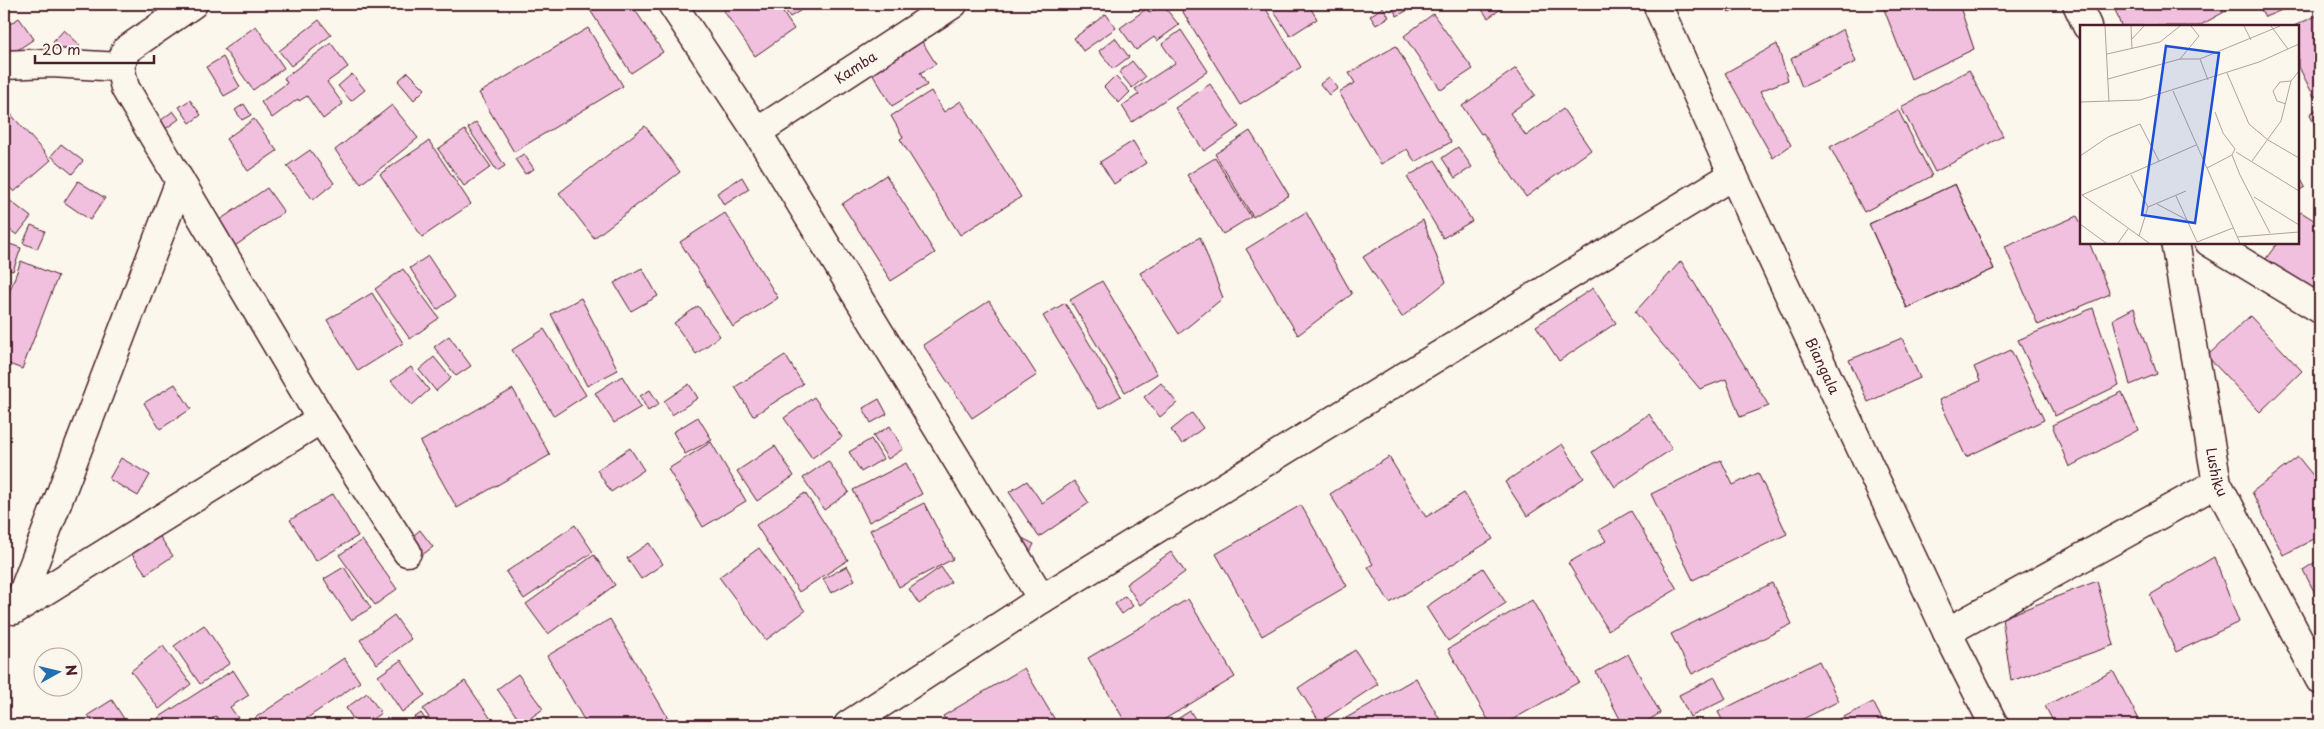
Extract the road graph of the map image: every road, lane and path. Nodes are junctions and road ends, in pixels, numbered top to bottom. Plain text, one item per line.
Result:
1 (194, 4) edge
2 (672, 4) edge
3 (953, 4) edge
4 (1656, 4) edge
5 (2077, 4) edge
6 (2087, 25) edge
7 (4, 65) edge
8 (120, 67) junction
9 (757, 132) junction
10 (1733, 176) junction
11 (180, 181) junction
12 (2174, 244) edge
13 (2212, 244) edge
14 (2320, 309) edge
15 (321, 419) junction
16 (2217, 484) junction
17 (407, 552) dead end
18 (1042, 599) junction
19 (11, 612) edge
20 (1947, 632) junction
21 (2320, 680) edge
22 (848, 725) edge
23 (1994, 725) edge

1 - 8 street
2 - 9 street
3 - 9 street, Kamba
4 - 10 street, Biangala
5 - 6 street
7 - 8 street
8 - 11 street
9 - 18 street
10 - 18 street
10 - 20 street, Biangala
11 - 15 street
11 - 19 street
12 - 16 street, Lushiku
13 - 14 street
15 - 17 street
15 - 19 street
16 - 20 street
16 - 21 street, Lushiku
18 - 22 street
20 - 23 street, Biangala

